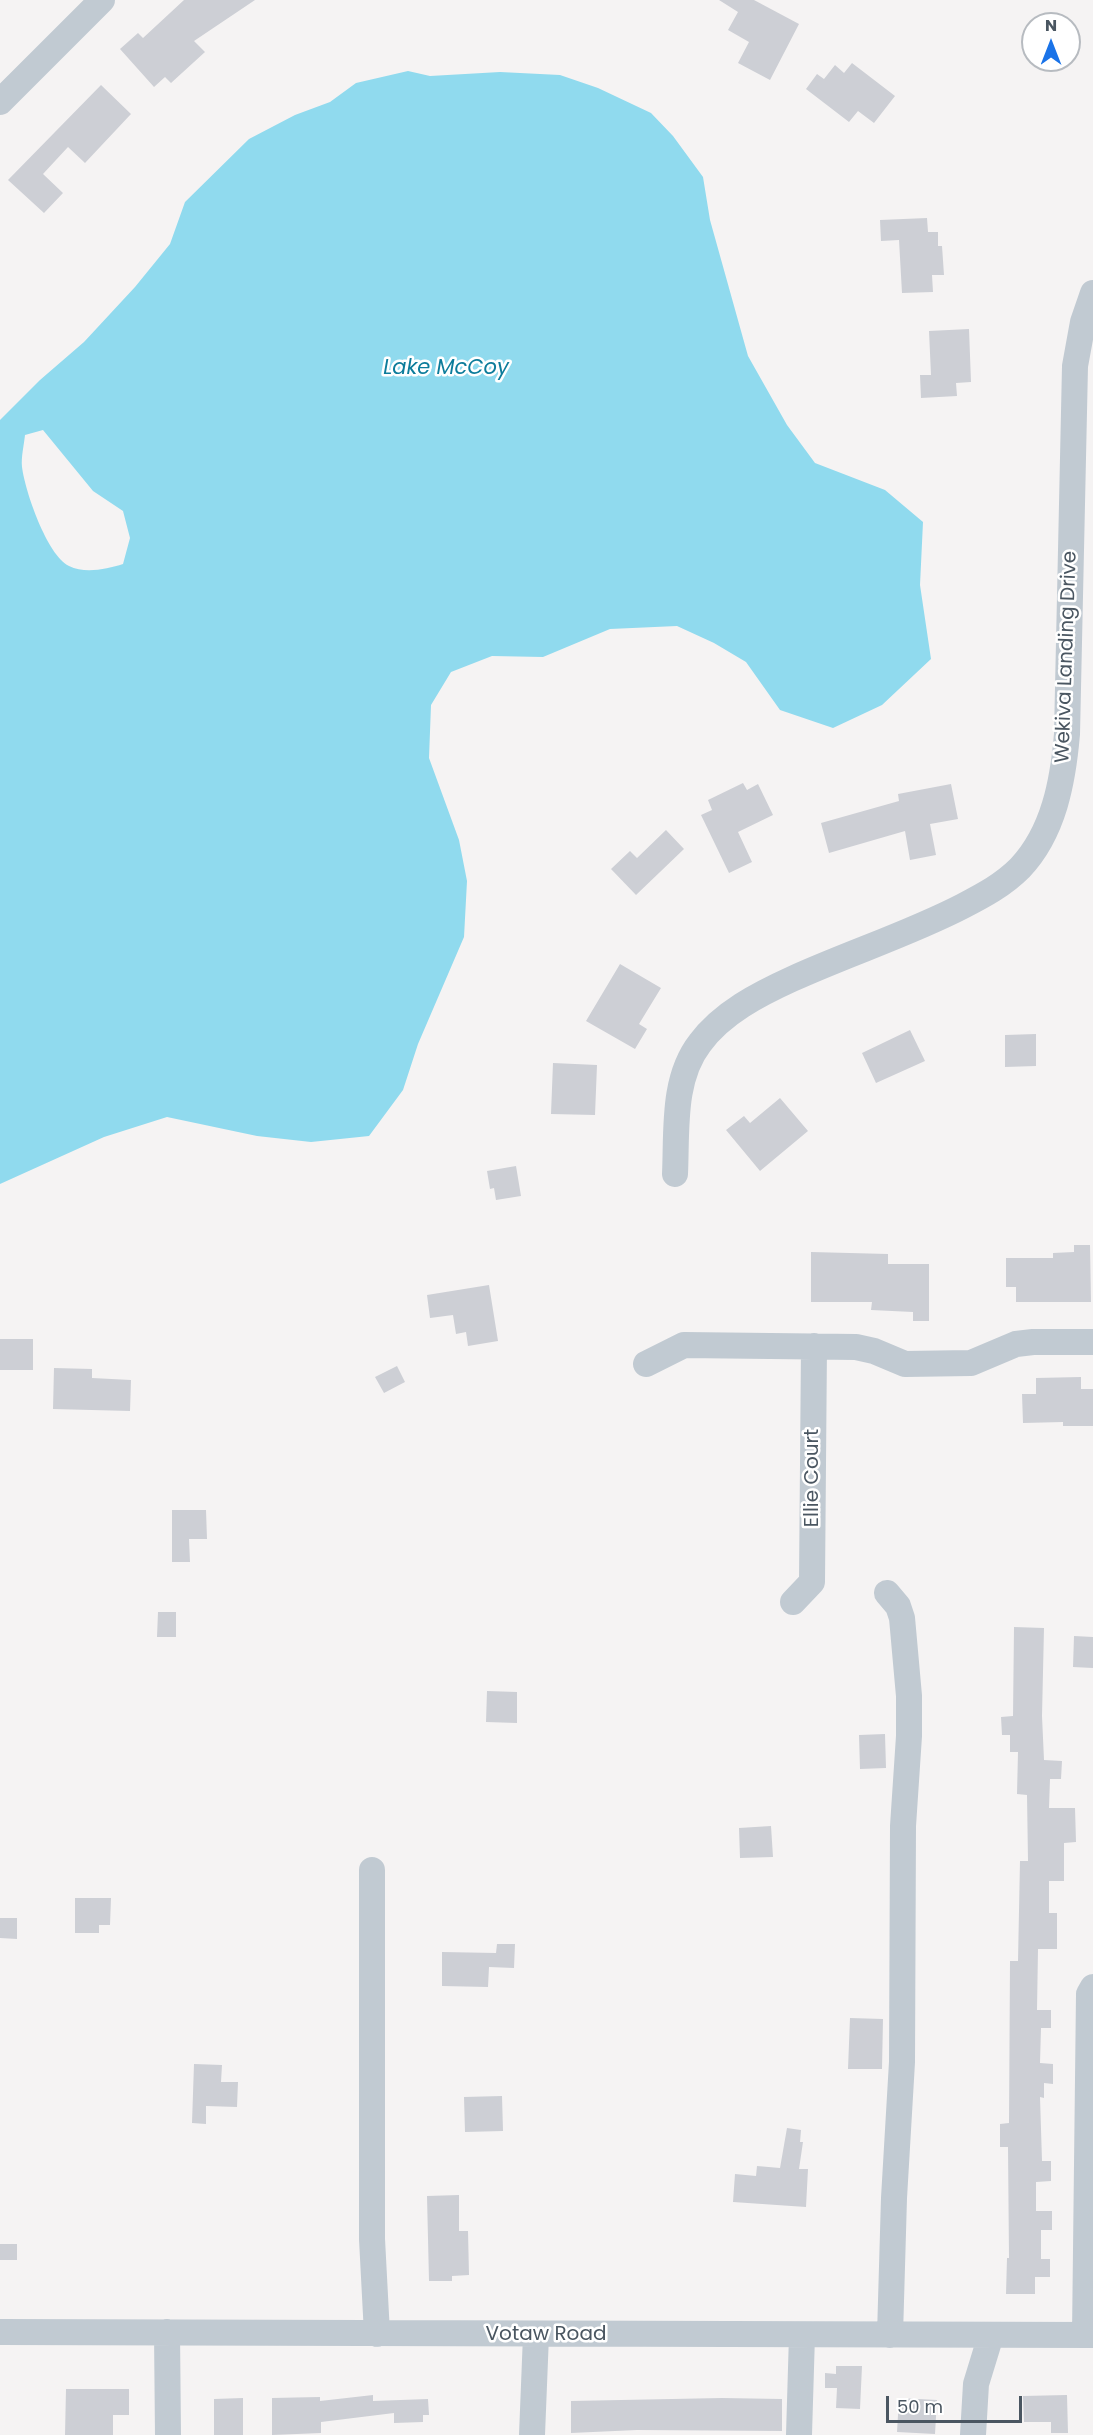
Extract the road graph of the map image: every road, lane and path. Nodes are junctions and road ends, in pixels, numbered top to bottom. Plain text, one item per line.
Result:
1 (102, 0) edge
2 (0, 102) edge
3 (1093, 293) edge
4 (675, 1174) dead end
5 (1093, 1342) edge
6 (814, 1346) junction
7 (646, 1364) dead end
8 (887, 1593) dead end
9 (793, 1602) dead end
10 (372, 1870) dead end
11 (1093, 1987) edge
12 (1090, 2190) edge
13 (0, 2332) edge
14 (167, 2332) junction
15 (377, 2334) junction
16 (536, 2335) junction
17 (802, 2335) junction
18 (890, 2335) junction
19 (991, 2335) junction
20 (1089, 2335) edge
21 (168, 2435) edge
22 (532, 2435) edge
23 (799, 2435) edge
24 (973, 2435) edge

1 - 2 street
3 - 4 street, Wekiva Landing Drive
5 - 6 street
6 - 7 street
6 - 9 street, Ellie Court
8 - 18 street
10 - 15 street
11 - 12 street
12 - 20 street
13 - 14 street, Votaw Road
14 - 15 street, Votaw Road
14 - 21 street
15 - 16 street, Votaw Road
16 - 17 street, Votaw Road
16 - 22 street
17 - 18 street, Votaw Road
17 - 23 street
18 - 19 street, Votaw Road
19 - 20 street, Votaw Road
19 - 24 street

